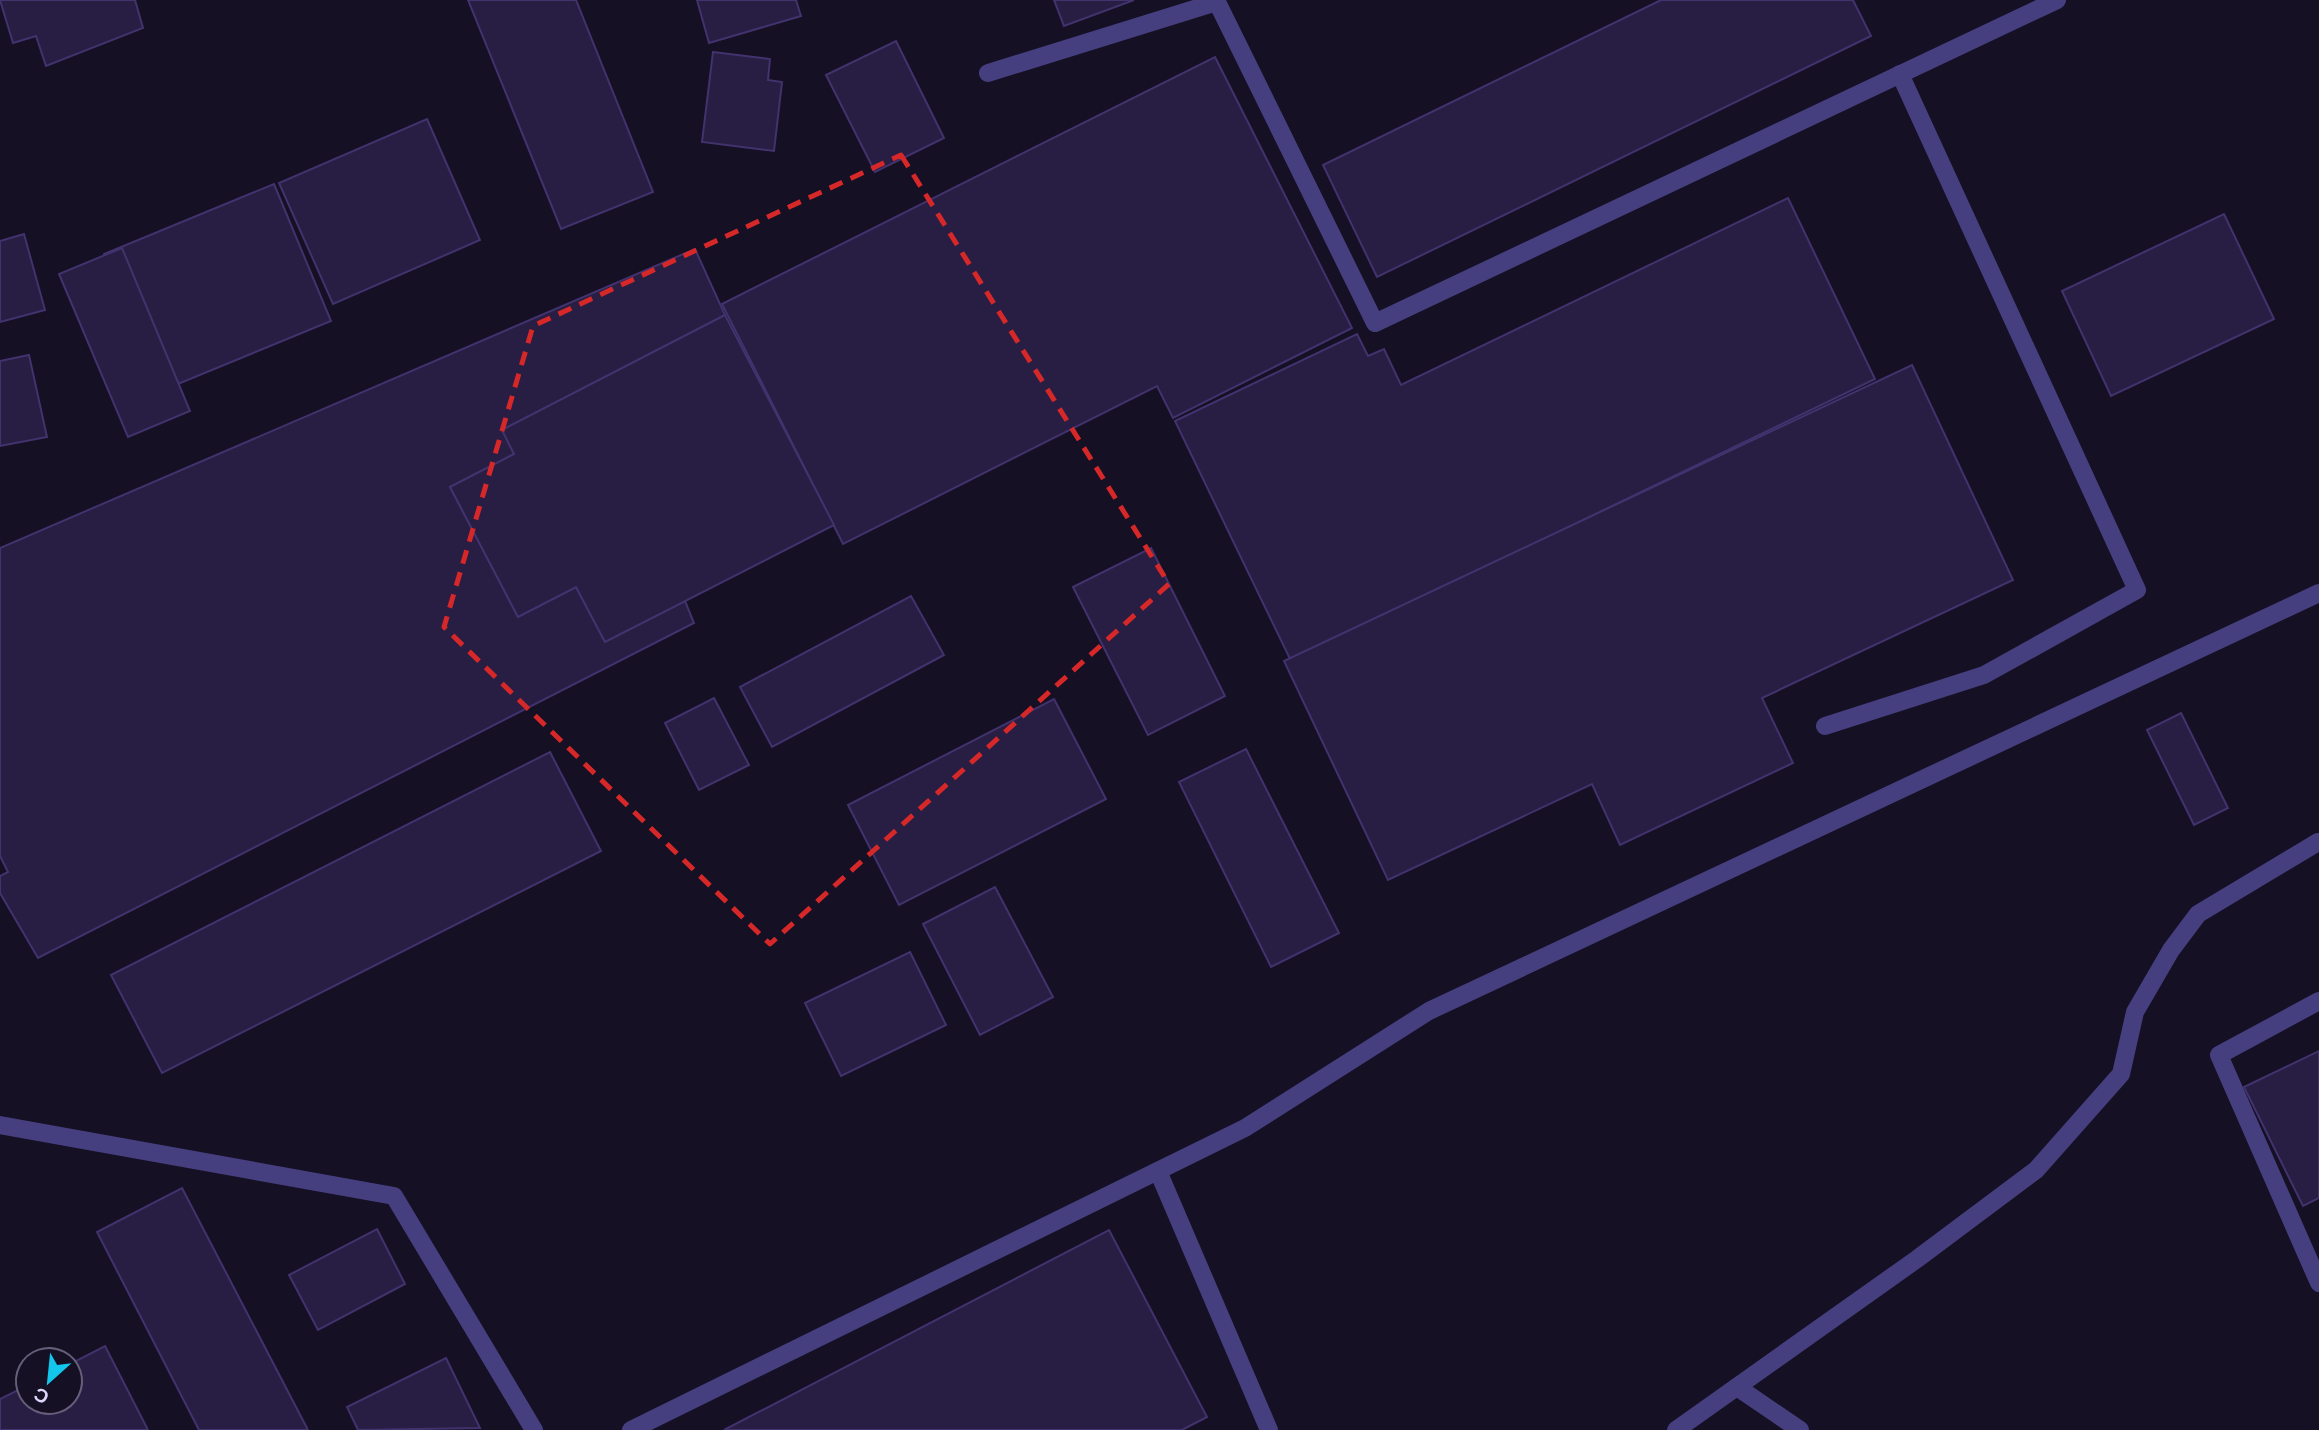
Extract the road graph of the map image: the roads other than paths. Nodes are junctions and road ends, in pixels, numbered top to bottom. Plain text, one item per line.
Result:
1 (2057, 0) edge
2 (988, 74) dead end
3 (1900, 74) junction
4 (2319, 593) edge
5 (1825, 726) dead end
6 (2318, 842) edge
7 (2319, 1001) edge
8 (0, 1125) edge
9 (1158, 1171) junction
10 (2319, 1283) edge
11 (1738, 1387) junction
12 (534, 1430) edge
13 (631, 1430) edge
14 (1269, 1430) edge
15 (1676, 1430) edge
16 (1801, 1430) edge

1 - 3 lane
2 - 3 lane
3 - 5 lane
4 - 9 lane
6 - 11 lane
7 - 10 lane
8 - 12 lane
9 - 13 lane
9 - 14 lane
11 - 15 lane
11 - 16 lane

